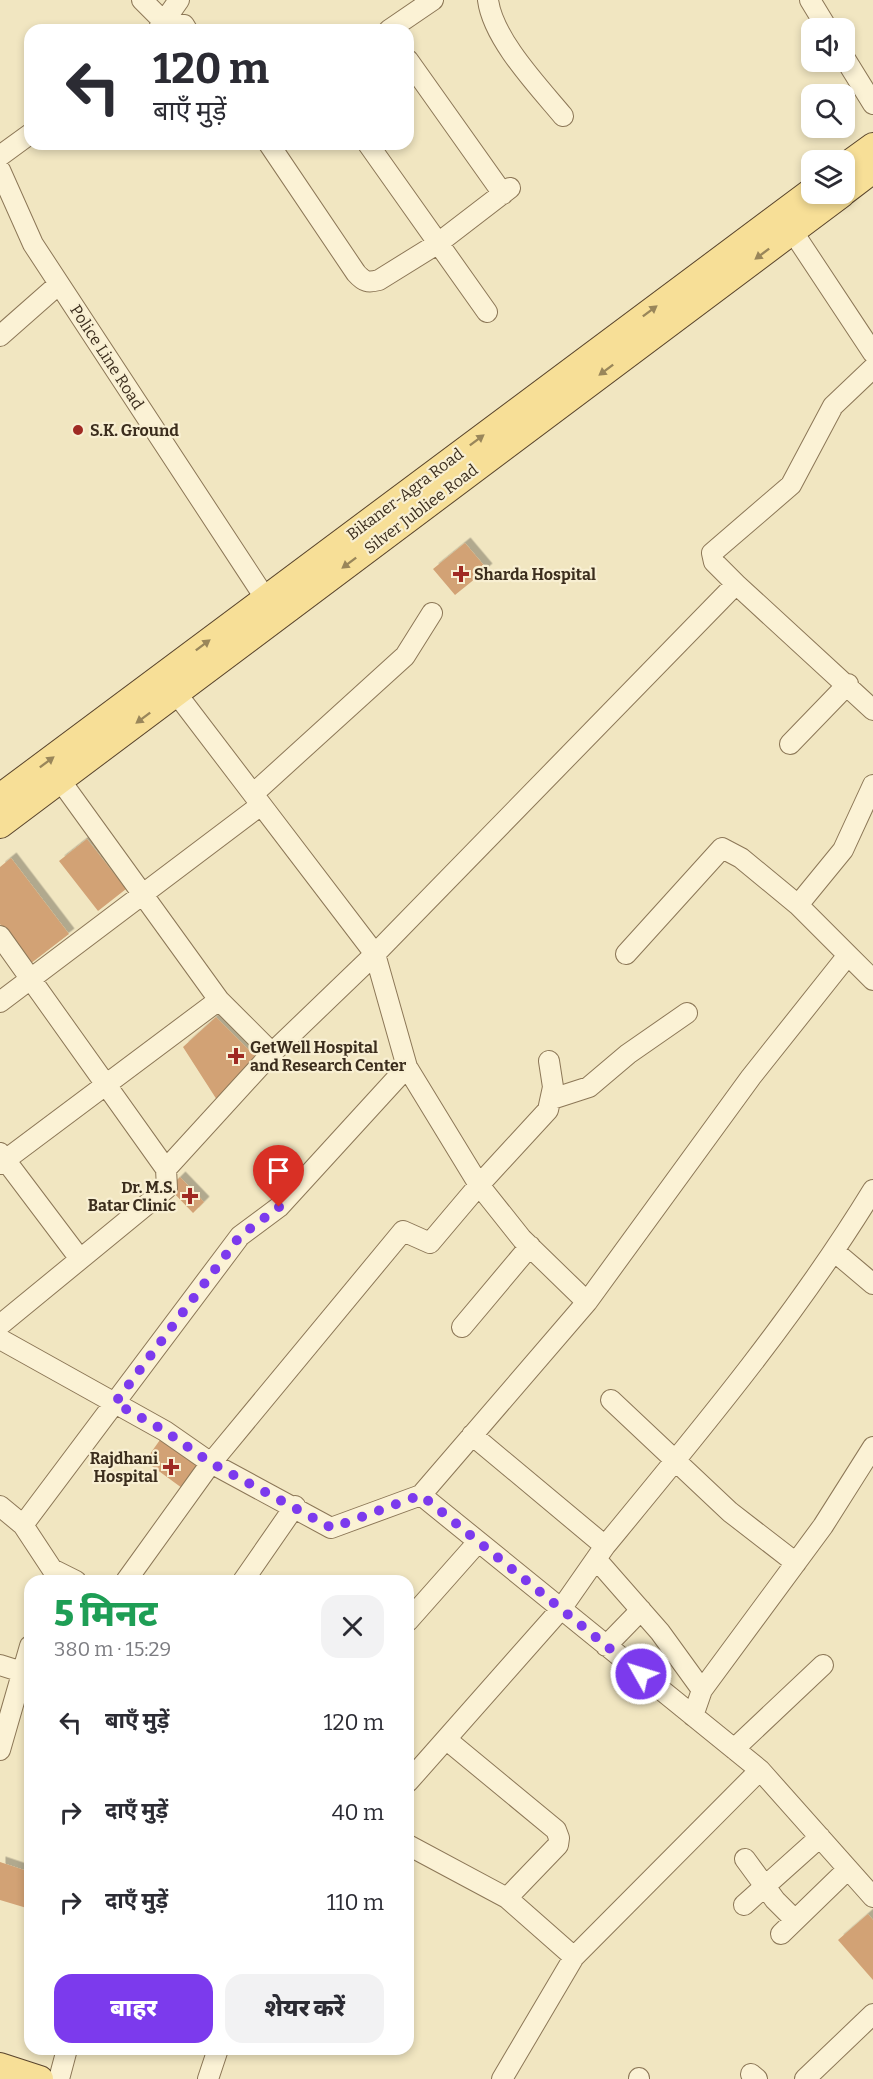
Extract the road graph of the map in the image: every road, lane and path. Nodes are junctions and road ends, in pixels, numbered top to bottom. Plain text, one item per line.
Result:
1 (142, 0) edge
2 (179, 0) edge
3 (433, 0) edge
4 (488, 0) edge
5 (810, 0) edge
6 (821, 18) edge
7 (160, 24) edge
8 (164, 24) edge
9 (398, 24) edge
10 (414, 68) edge
11 (853, 72) edge
12 (873, 104) edge
13 (563, 117) dead end
14 (24, 138) edge
15 (873, 146) edge
16 (273, 150) edge
17 (372, 150) edge
18 (0, 156) edge
19 (855, 159) edge
20 (0, 170) edge
21 (873, 170) edge
22 (855, 184) edge
23 (802, 204) edge
24 (822, 204) edge
25 (787, 222) junction
26 (437, 243) junction
27 (59, 284) junction
28 (488, 312) dead end
29 (0, 336) edge
30 (873, 353) edge
31 (873, 368) edge
32 (736, 584) junction
33 (271, 607) junction
34 (432, 613) dead end
35 (848, 684) junction
36 (176, 693) junction
37 (873, 710) edge
38 (790, 744) dead end
39 (60, 780) junction
40 (873, 785) edge
41 (0, 797) edge
42 (257, 799) junction
43 (0, 825) edge
44 (142, 894) junction
45 (798, 905) junction
46 (0, 936) edge
47 (375, 954) junction
48 (626, 954) dead end
49 (848, 955) junction
50 (31, 979) junction
51 (873, 980) edge
52 (219, 1000) junction
53 (0, 1002) edge
54 (687, 1013) dead end
55 (272, 1053) junction
56 (549, 1061) dead end
57 (407, 1067) junction
58 (106, 1085) junction
59 (552, 1099) junction
60 (2, 1159) edge
61 (166, 1169) junction
62 (479, 1185) junction
63 (873, 1190) edge
64 (530, 1246) junction
65 (835, 1252) junction
66 (80, 1259) junction
67 (873, 1284) edge
68 (587, 1302) junction
69 (0, 1325) edge
70 (462, 1326) dead end
71 (0, 1338) edge
72 (611, 1400) dead end
73 (115, 1403) junction
74 (472, 1435) junction
75 (873, 1447) edge
76 (675, 1462) junction
77 (211, 1463) junction
78 (421, 1495) junction
79 (0, 1506) edge
80 (294, 1506) junction
81 (23, 1525) junction
82 (478, 1542) junction
83 (601, 1553) junction
84 (796, 1563) junction
85 (51, 1575) edge
86 (130, 1575) edge
87 (247, 1575) edge
88 (561, 1609) junction
89 (640, 1610) junction
90 (414, 1614) edge
91 (606, 1646) junction
92 (0, 1665) edge
93 (823, 1665) dead end
94 (24, 1666) edge
95 (22, 1672) junction
96 (702, 1690) junction
97 (693, 1716) junction
98 (447, 1740) junction
99 (734, 1749) junction
100 (0, 1750) edge
101 (760, 1770) junction
102 (414, 1776) edge
103 (820, 1837) junction
104 (414, 1848) edge
105 (745, 1859) dead end
106 (848, 1869) junction
107 (766, 1887) junction
108 (873, 1897) edge
109 (507, 1898) junction
110 (744, 1905) dead end
111 (795, 1920) junction
112 (781, 1934) dead end
113 (574, 1957) junction
114 (873, 2014) edge
115 (65, 2055) edge
116 (216, 2055) edge
117 (0, 2066) edge
118 (40, 2079) edge
119 (59, 2079) edge
120 (208, 2079) edge
121 (502, 2079) edge
122 (805, 2079) edge

1 - 7 street
2 - 8 street
3 - 9 street
4 - 13 street
5 - 6 street
10 - 26 street
11 - 12 street
14 - 18 street
15 - 19 main road
16 - 26 street
17 - 26 street
20 - 27 street, Police Line Road
21 - 22 main road, Silver Jubliee Road
23 - 25 main road
24 - 25 main road, Silver Jubliee Road
25 - 30 street
25 - 33 main road, Silver Jubliee Road
26 - 28 street
27 - 29 street
27 - 33 street, Police Line Road
31 - 32 street
32 - 35 street
32 - 47 street
33 - 36 main road, Silver Jubliee Road
41 -> 33 main road
34 - 42 street
35 - 37 street
35 - 38 street
36 -> 39 main road, Silver Jubliee Road
36 - 42 street
39 - 43 main road, Silver Jubliee Road
39 - 44 street
40 - 45 street
42 - 44 street
42 - 47 street
44 - 50 street
44 - 52 street
45 - 48 street
45 - 49 street
46 - 50 street
47 - 55 street
47 - 57 street
49 - 51 street
49 - 68 street
50 - 53 street
50 - 58 street
52 - 55 street
52 - 58 street
54 - 59 street
55 - 61 street
56 - 59 street
57 - 62 street
57 - 73 street
58 - 60 street
58 - 61 street
59 - 62 street
60 - 66 street
61 - 66 street
62 - 64 street
62 - 77 street
63 - 65 street
64 - 68 street
64 - 70 street
65 - 67 street
65 - 76 street
66 - 69 street
68 - 74 street
71 - 73 street
72 - 76 street
73 - 77 street
73 - 81 street
74 - 78 street
74 - 83 street
75 - 84 street
76 - 83 street
76 - 84 street
77 - 80 street
77 - 86 street
78 - 80 street
78 - 82 street
79 - 81 street
80 - 87 street
81 - 85 street
82 - 88 street
82 - 90 street
83 - 88 street
83 - 89 street
84 - 96 street
88 - 91 street
88 - 98 street
89 - 91 street
89 - 96 street
91 - 97 street
92 - 95 street
93 - 99 street
94 - 95 street
95 - 100 street
96 - 97 street
97 - 99 street
98 - 102 street
98 - 109 street
99 - 101 street
101 - 103 street
101 - 113 street
103 - 106 street
103 - 107 street
104 - 109 street
105 - 107 street
106 - 108 street
106 - 111 street
107 - 110 street
107 - 111 street
109 - 113 street
111 - 112 street
113 - 121 street
114 - 122 street
115 - 119 street
116 - 120 street
117 - 118 main road

